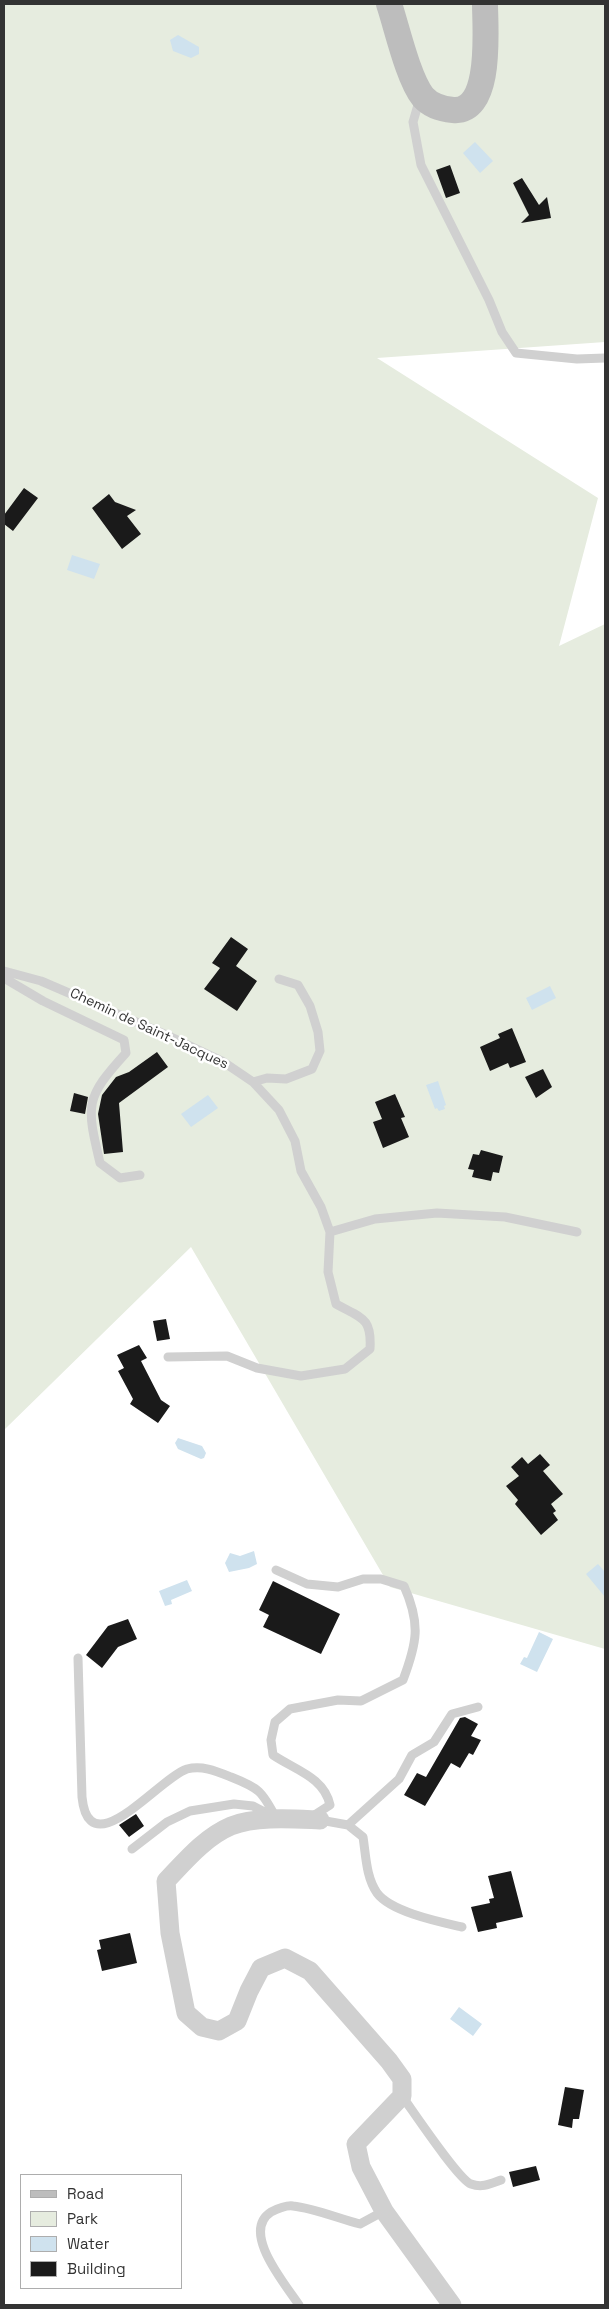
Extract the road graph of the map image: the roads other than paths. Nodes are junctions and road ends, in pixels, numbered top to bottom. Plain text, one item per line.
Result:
1 (389, 4) edge
2 (485, 4) edge
3 (421, 93) junction
4 (605, 358) edge
5 (4, 971) edge
6 (4, 978) edge
7 (280, 979) dead end
8 (253, 1082) junction
9 (140, 1175) dead end
10 (330, 1232) junction
11 (577, 1232) dead end
12 (168, 1358) dead end
13 (276, 1570) dead end
14 (78, 1658) dead end
15 (478, 1707) dead end
16 (276, 1818) junction
17 (314, 1820) junction
18 (348, 1825) junction
19 (132, 1849) dead end
20 (462, 1927) dead end
21 (402, 2096) junction
22 (501, 2180) dead end
23 (384, 2211) junction
24 (299, 2305) edge
25 (452, 2305) edge

1 - 3 street
2 - 3 street
3 - 4 lane
5 - 8 lane, Chemin de Saint-Jacques
6 - 9 lane
7 - 8 lane
8 - 10 lane, Chemin de Saint-Jacques
10 - 11 lane
10 - 12 lane, Chemin de Saint-Jacques
13 - 17 lane
14 - 16 lane
15 - 18 lane
16 - 17 street
16 - 19 lane
16 - 21 street
17 - 18 lane
18 - 20 lane
21 - 22 lane
21 - 23 street
23 - 24 lane
23 - 25 street

